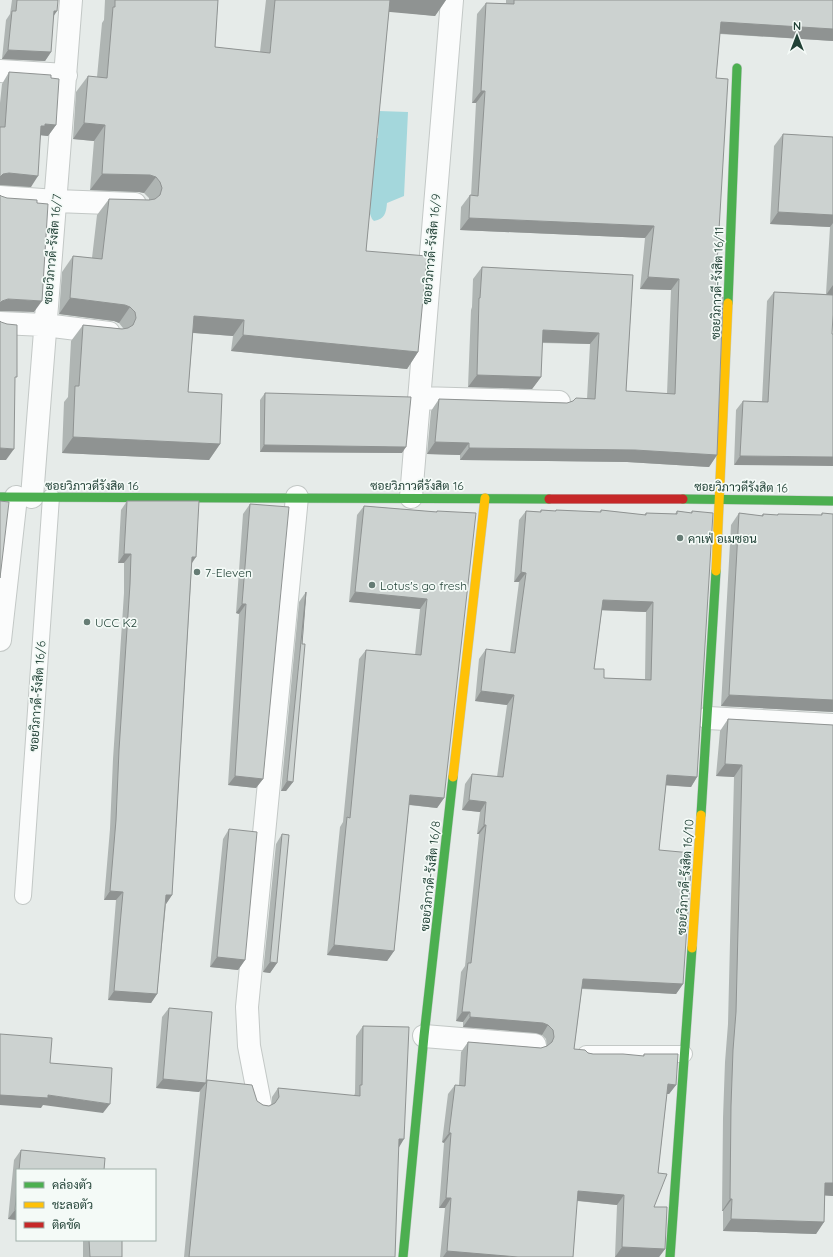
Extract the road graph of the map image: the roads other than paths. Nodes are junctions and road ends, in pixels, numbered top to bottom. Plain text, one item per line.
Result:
1 (71, 0) edge
2 (452, 0) edge
3 (737, 68) dead end
4 (0, 70) edge
5 (66, 75) junction
6 (0, 197) edge
7 (56, 201) junction
8 (138, 204) edge
9 (0, 323) edge
10 (45, 325) junction
11 (112, 333) edge
12 (419, 398) junction
13 (559, 402) edge
14 (25, 497) edge
15 (297, 497) junction
16 (411, 497) junction
17 (484, 498) junction
18 (720, 499) junction
19 (833, 501) edge
20 (0, 640) edge
21 (708, 718) junction
22 (833, 725) edge
23 (23, 896) dead end
24 (424, 1036) junction
25 (535, 1045) dead end
26 (586, 1054) edge
27 (684, 1054) junction
28 (260, 1103) edge
29 (403, 1257) edge
30 (670, 1257) edge

1 - 5 street, ซอยวิภาวดี-รังสิต 16/7
2 - 12 street, ซอยวิภาวดี-รังสิต 16/9
3 - 18 street, ซอยวิภาวดี-รังสิต 16/11
4 - 5 street
5 - 7 street, ซอยวิภาวดี-รังสิต 16/7
6 - 7 street
7 - 8 street
7 - 10 street, ซอยวิภาวดี-รังสิต 16/7
9 - 10 street
10 - 11 street
10 - 14 street, ซอยวิภาวดี-รังสิต 16/7
12 - 13 street
12 - 16 street, ซอยวิภาวดี-รังสิต 16/9
14 - 15 street, ซอยวิภาวดีรังสิต 16
14 - 20 street, ซอยวิภาวดี-รังสิต 16/7
14 - 23 lane, ซอยวิภาวดี-รังสิต 16/6
15 - 16 street, ซอยวิภาวดีรังสิต 16
15 - 28 street
16 - 17 street, ซอยวิภาวดีรังสิต 16
17 - 18 street, ซอยวิภาวดีรังสิต 16
17 - 24 street, ซอยวิภาวดี-รังสิต 16/8
18 - 19 street, ซอยวิภาวดีรังสิต 16
18 - 21 street, ซอยวิภาวดี-รังสิต 16/10
21 - 22 street
21 - 27 street, ซอยวิภาวดี-รังสิต 16/10
24 - 25 street
24 - 29 street, ซอยวิภาวดี-รังสิต 16/8
26 - 27 lane
27 - 30 street, ซอยวิภาวดี-รังสิต 16/10

